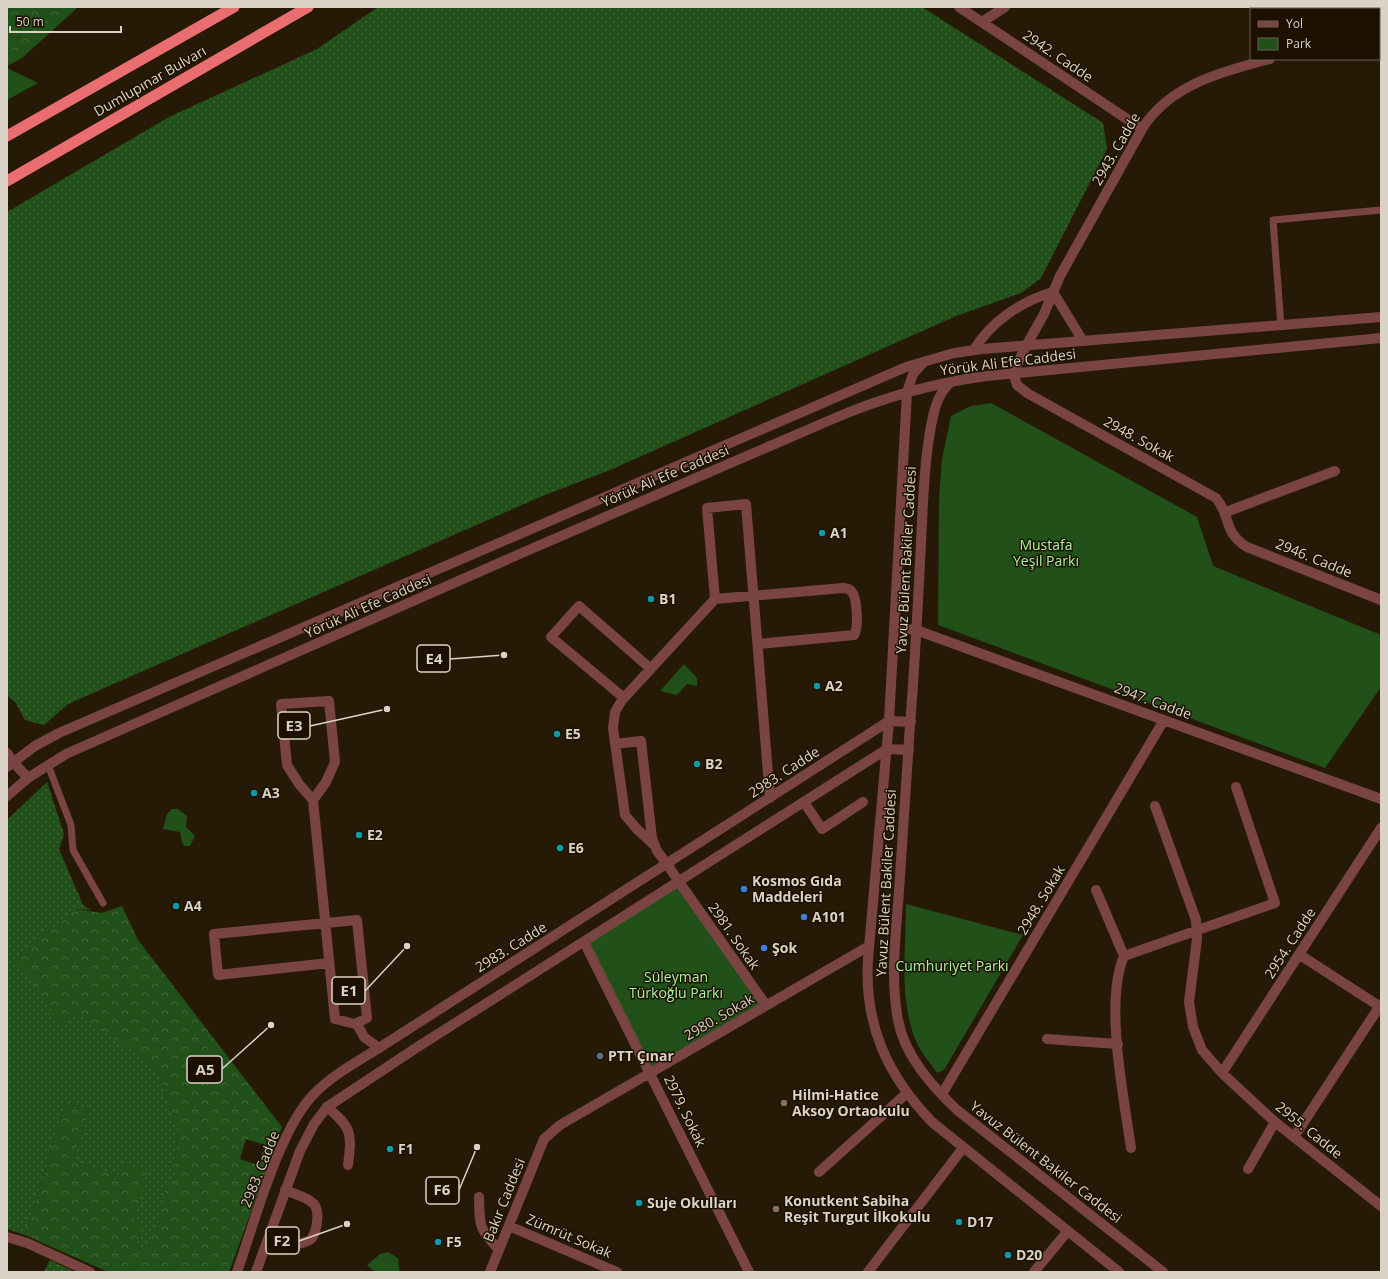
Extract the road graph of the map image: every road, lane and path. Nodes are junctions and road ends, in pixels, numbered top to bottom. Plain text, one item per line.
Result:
1 (234, 7) edge
2 (308, 7) edge
3 (959, 7) edge
4 (1005, 7) edge
5 (982, 22) junction
6 (1267, 60) edge
7 (1142, 129) junction
8 (7, 136) edge
9 (7, 181) edge
10 (1381, 210) edge
11 (1053, 292) junction
12 (1381, 317) edge
13 (1281, 326) junction
14 (1381, 338) edge
15 (1083, 342) junction
16 (1026, 346) junction
17 (974, 350) junction
18 (928, 360) junction
19 (1013, 373) junction
20 (951, 382) junction
21 (907, 392) junction
22 (1335, 471) dead end
23 (1226, 512) junction
24 (1239, 541) joint
25 (753, 595) junction
26 (715, 599) junction
27 (1381, 600) edge
28 (896, 628) junction
29 (916, 630) junction
30 (758, 644) junction
31 (651, 669) junction
32 (624, 698) junction
33 (1164, 720) junction
34 (890, 721) junction
35 (911, 722) junction
36 (614, 744) junction
37 (887, 749) junction
38 (909, 750) junction
39 (7, 753) edge
40 (10, 764) edge
41 (48, 765) junction
42 (28, 778) junction
43 (1236, 787) dead end
44 (7, 796) edge
45 (770, 798) junction
46 (1381, 799) edge
47 (313, 800) junction
48 (804, 802) junction
49 (863, 802) dead end
50 (1155, 806) dead end
51 (1381, 828) edge
52 (653, 844) junction
53 (667, 864) junction
54 (679, 882) junction
55 (1096, 890) dead end
56 (103, 903) dead end
57 (325, 923) junction
58 (1197, 930) junction
59 (584, 942) junction
60 (869, 946) junction
61 (1300, 955) junction
62 (1124, 956) junction
63 (329, 963) junction
64 (1380, 1005) edge
65 (766, 1006) junction
66 (357, 1024) junction
67 (1047, 1039) dead end
68 (1118, 1044) junction
69 (379, 1048) junction
70 (650, 1073) junction
71 (1222, 1073) junction
72 (907, 1093) junction
73 (942, 1094) junction
74 (327, 1107) junction
75 (300, 1112) junction
76 (317, 1119) junction
77 (1276, 1122) junction
78 (1294, 1137) junction
79 (544, 1139) joint
80 (963, 1148) junction
81 (1131, 1148) dead end
82 (348, 1165) dead end
83 (1248, 1169) dead end
84 (819, 1172) dead end
85 (285, 1190) junction
86 (479, 1197) dead end
87 (1381, 1206) edge
88 (509, 1226) junction
89 (1067, 1232) junction
90 (7, 1237) edge
91 (297, 1244) dead end
92 (499, 1250) junction
93 (90, 1272) edge
94 (237, 1272) edge
95 (256, 1272) edge
96 (490, 1272) edge
97 (618, 1272) edge
98 (749, 1272) edge
99 (868, 1272) edge
100 (1034, 1272) edge
101 (1119, 1272) edge
102 (1164, 1272) edge

1 - 8 highway, Dumlupınar Bulvarı
2 - 9 highway, Dumlupınar Bulvarı
3 - 5 street, 2942. Cadde
4 - 5 street
5 - 7 street, 2942. Cadde
6 - 7 street, 2943. Cadde
7 - 11 street, 2943. Cadde
10 - 13 lane
11 - 15 street
11 - 16 street, 2943. Cadde
11 - 17 street
12 - 13 street, Yörük Ali Efe Caddesi
13 - 15 street, Yörük Ali Efe Caddesi
14 - 19 street, Yörük Ali Efe Caddesi
15 - 16 street, Yörük Ali Efe Caddesi
16 - 17 street, Yörük Ali Efe Caddesi
16 - 19 street, 2943. Cadde
17 - 18 street, Yörük Ali Efe Caddesi
18 - 21 street, Yavuz Bülent Bakiler Caddesi
18 - 40 street, Yörük Ali Efe Caddesi
19 - 20 street, Yörük Ali Efe Caddesi
19 - 23 street, 2948. Sokak
20 - 21 street, Yörük Ali Efe Caddesi
20 - 29 street, Yavuz Bülent Bakiler Caddesi
21 - 28 street, Yavuz Bülent Bakiler Caddesi
21 - 41 street, Yörük Ali Efe Caddesi
22 - 23 street
23 - 24 street, 2948. Sokak
24 - 27 street, 2946. Cadde
25 - 26 street
25 - 26 street
25 - 30 street
25 - 30 street
26 - 31 street, 2981. Sokak
28 - 29 street, 2947. Cadde
28 - 34 street, Yavuz Bülent Bakiler Caddesi
29 - 33 street, 2947. Cadde
29 - 35 street, Yavuz Bülent Bakiler Caddesi
30 - 45 street
31 - 32 street, 2981. Sokak
31 - 32 street
32 - 36 street, 2981. Sokak
33 - 46 street, 2947. Cadde
33 - 73 street, 2948. Sokak
34 - 35 street
34 - 37 street, Yavuz Bülent Bakiler Caddesi
34 - 45 street, 2983. Cadde
35 - 38 street, Yavuz Bülent Bakiler Caddesi
36 - 52 street, 2981. Sokak
36 - 52 street
37 - 38 street
37 - 48 street
37 - 60 street, Yavuz Bülent Bakiler Caddesi
38 - 73 street, Yavuz Bülent Bakiler Caddesi
39 - 40 street
40 - 42 street
41 - 42 street, Yörük Ali Efe Caddesi
41 - 56 lane
42 - 44 street, Yörük Ali Efe Caddesi
43 - 58 street
45 - 53 street, 2983. Cadde
47 - 47 street
47 - 57 street
48 - 49 street
48 - 54 street
50 - 58 street, 2955. Cadde
51 - 61 street, 2954. Cadde
52 - 53 street, 2981. Sokak
53 - 54 street, 2981. Sokak
53 - 69 street, 2983. Cadde
54 - 59 street
54 - 65 street, 2981. Sokak
55 - 62 street
57 - 63 street
57 - 63 street
57 - 66 street
58 - 62 street
58 - 71 street, 2955. Cadde
59 - 70 street, 2979. Sokak
59 - 74 street
60 - 65 street, 2980. Sokak
60 - 72 street, Yavuz Bülent Bakiler Caddesi
61 - 64 street
61 - 71 street, 2954. Cadde
62 - 68 street
63 - 66 street
64 - 78 street
65 - 70 street, 2980. Sokak
66 - 69 street
67 - 68 street
68 - 81 street
69 - 75 street, 2983. Cadde
70 - 79 street, 2980. Sokak
70 - 98 street, 2979. Sokak
71 - 77 street, 2955. Cadde
72 - 80 street, Yavuz Bülent Bakiler Caddesi
72 - 84 street
73 - 102 street, Yavuz Bülent Bakiler Caddesi
74 - 76 street
74 - 82 street
75 - 76 street
75 - 94 street, 2983. Cadde
76 - 85 street
77 - 78 street, 2955. Cadde
77 - 83 street
78 - 87 street, 2955. Cadde
79 - 88 street, Bakır Caddesi
80 - 89 street, Yavuz Bülent Bakiler Caddesi
80 - 99 street
85 - 91 street
85 - 95 street
86 - 92 street
88 - 92 street, Bakır Caddesi
88 - 97 street, Zümrüt Sokak
89 - 100 street
89 - 101 street, Yavuz Bülent Bakiler Caddesi
90 - 93 street
92 - 96 street, Bakır Caddesi

